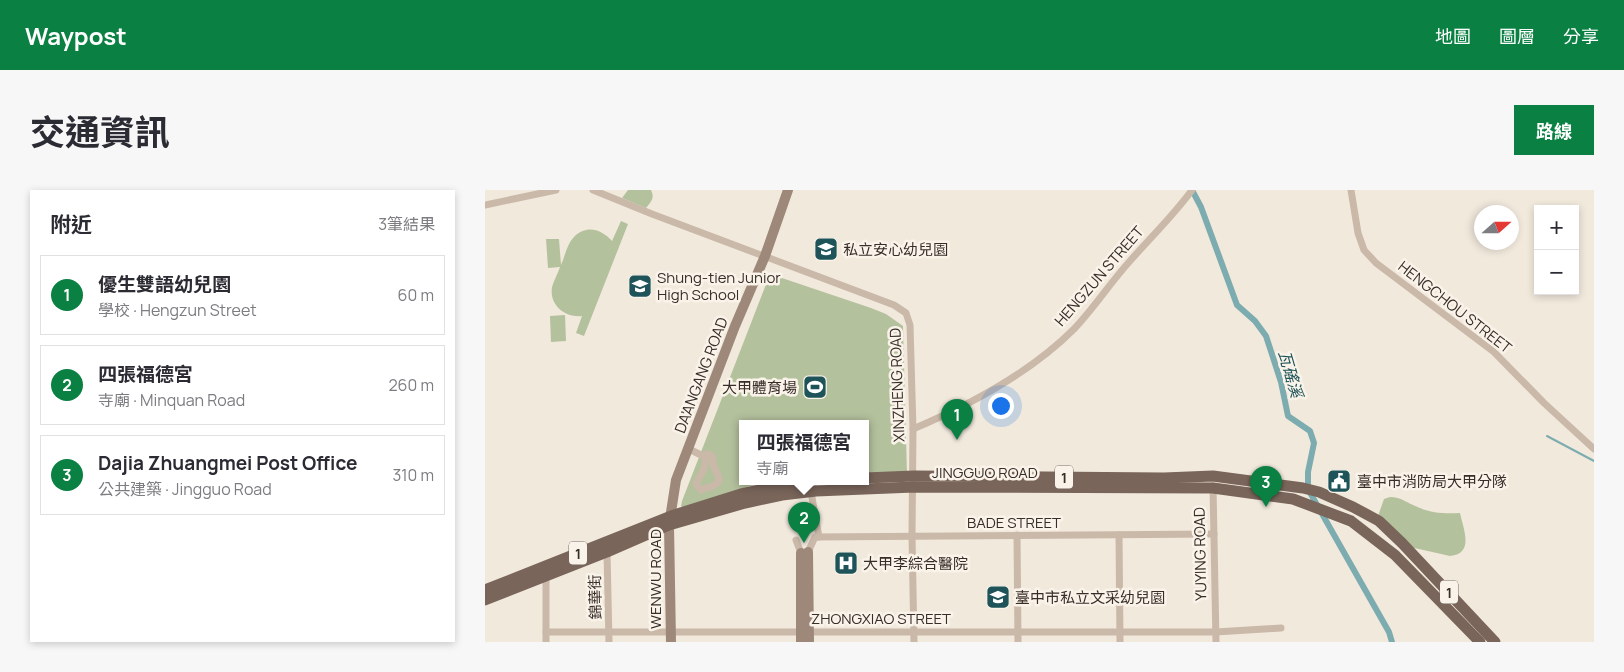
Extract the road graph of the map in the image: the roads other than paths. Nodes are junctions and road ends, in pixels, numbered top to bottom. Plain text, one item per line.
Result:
1 (556, 190) edge
2 (593, 190) edge
3 (788, 190) edge
4 (1351, 190) edge
5 (1190, 193) edge
6 (485, 205) edge
7 (765, 256) junction
8 (913, 429) junction
9 (689, 449) junction
10 (1594, 449) edge
11 (708, 460) dead end
12 (869, 478) edge
13 (914, 482) junction
14 (1213, 482) junction
15 (784, 485) edge
16 (811, 492) junction
17 (810, 506) dead end
18 (670, 521) junction
19 (1119, 534) junction
20 (1214, 534) junction
21 (1017, 535) junction
22 (912, 536) junction
23 (817, 537) junction
24 (796, 540) dead end
25 (607, 552) junction
26 (805, 552) junction
27 (544, 571) junction
28 (485, 590) edge
29 (485, 600) edge
30 (1281, 628) dead end
31 (546, 632) junction
32 (609, 632) junction
33 (914, 632) junction
34 (1018, 632) junction
35 (1120, 632) junction
36 (1216, 632) junction
37 (671, 637) edge
38 (805, 637) edge
39 (546, 642) edge
40 (609, 642) edge
41 (914, 642) edge
42 (1018, 642) edge
43 (1120, 642) edge
44 (1216, 642) edge
45 (1480, 642) edge
46 (1495, 642) edge

1 - 6 street
2 - 7 street, XINZHENG ROAD
3 - 7 main road, DA’ANGANG ROAD
4 - 10 street, HENGCHOU STREET
5 - 8 street, HENGZUN STREET
7 - 8 street, XINZHENG ROAD
7 - 9 main road, DA’ANGANG ROAD
8 - 13 street, XINZHENG ROAD
9 - 11 street
9 - 18 main road, DA’ANGANG ROAD
12 - 13 main road, JINGGUO ROAD / 1
13 - 14 main road, JINGGUO ROAD / 1
13 - 16 main road, JINGGUO ROAD / 1
13 - 22 street, XINZHENG ROAD
14 - 20 street, YUYING ROAD
14 - 45 main road, JINGGUO ROAD / 1
14 - 46 main road, JINGGUO ROAD / 1
15 - 18 main road, JINGGUO ROAD / 1
16 - 18 main road, JINGGUO ROAD / 1
16 - 23 street
17 - 23 street
18 - 25 main road, JINGGUO ROAD / 1
18 - 27 main road, JINGGUO ROAD / 1
18 - 37 main road, WENWU ROAD
19 - 20 street, BADE STREET
19 - 21 street, BADE STREET
19 - 35 street
20 - 36 street, YUYING ROAD
21 - 22 street, BADE STREET
21 - 34 street
22 - 23 street, BADE STREET
22 - 33 street, XINZHENG ROAD
23 - 26 street
24 - 26 street
25 - 27 main road, JINGGUO ROAD / 1
25 - 32 street, 錦華街
26 - 38 main road
27 - 28 main road, JINGGUO ROAD / 1
27 - 29 main road, JINGGUO ROAD / 1
27 - 31 street
30 - 36 street
31 - 32 street, ZHONGXIAO STREET
31 - 39 street
32 - 37 street, ZHONGXIAO STREET
32 - 40 street, 錦華街
33 - 34 street, ZHONGXIAO STREET
33 - 38 street, ZHONGXIAO STREET
33 - 41 street, XINZHENG ROAD
34 - 35 street, ZHONGXIAO STREET
34 - 42 street
35 - 36 street, ZHONGXIAO STREET
35 - 43 street
36 - 44 street, YUYING ROAD
37 - 38 street, ZHONGXIAO STREET

